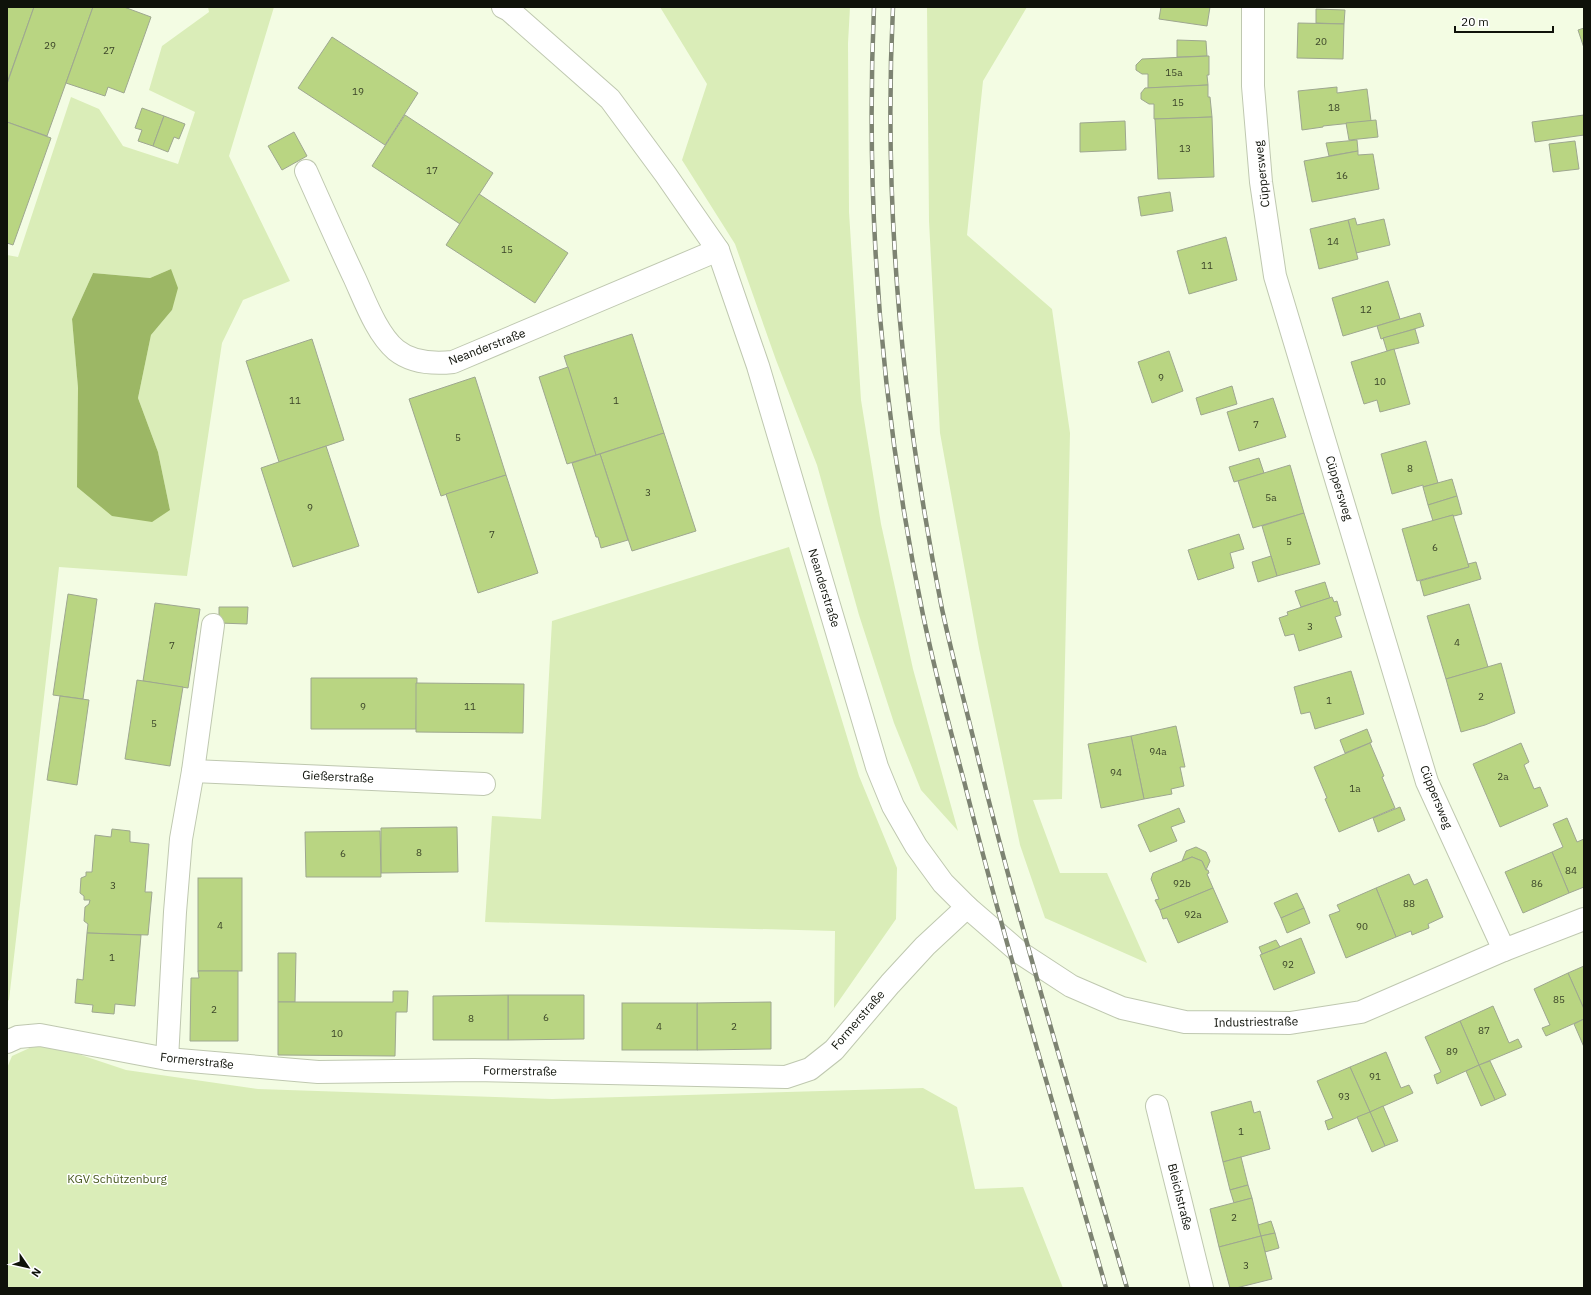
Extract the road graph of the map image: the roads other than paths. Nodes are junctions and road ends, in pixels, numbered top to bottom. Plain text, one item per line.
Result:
1 (503, 7) edge
2 (1253, 7) edge
3 (306, 171) dead end
4 (718, 250) junction
5 (214, 625) dead end
6 (193, 771) junction
7 (484, 784) dead end
8 (967, 907) junction
9 (1584, 919) edge
10 (1504, 950) junction
11 (7, 1042) edge
12 (167, 1059) junction
13 (1157, 1106) dead end
14 (1202, 1288) edge

1 - 4 street, Neanderstraße
2 - 10 street, Cüppersweg
3 - 4 street, Neanderstraße
4 - 8 street, Neanderstraße
5 - 6 street
6 - 7 street, Gießerstraße
6 - 12 street
8 - 10 street, Industriestraße
8 - 12 street, Formerstraße
9 - 10 street, Industriestraße
11 - 12 street, Formerstraße
13 - 14 street, Bleichstraße

